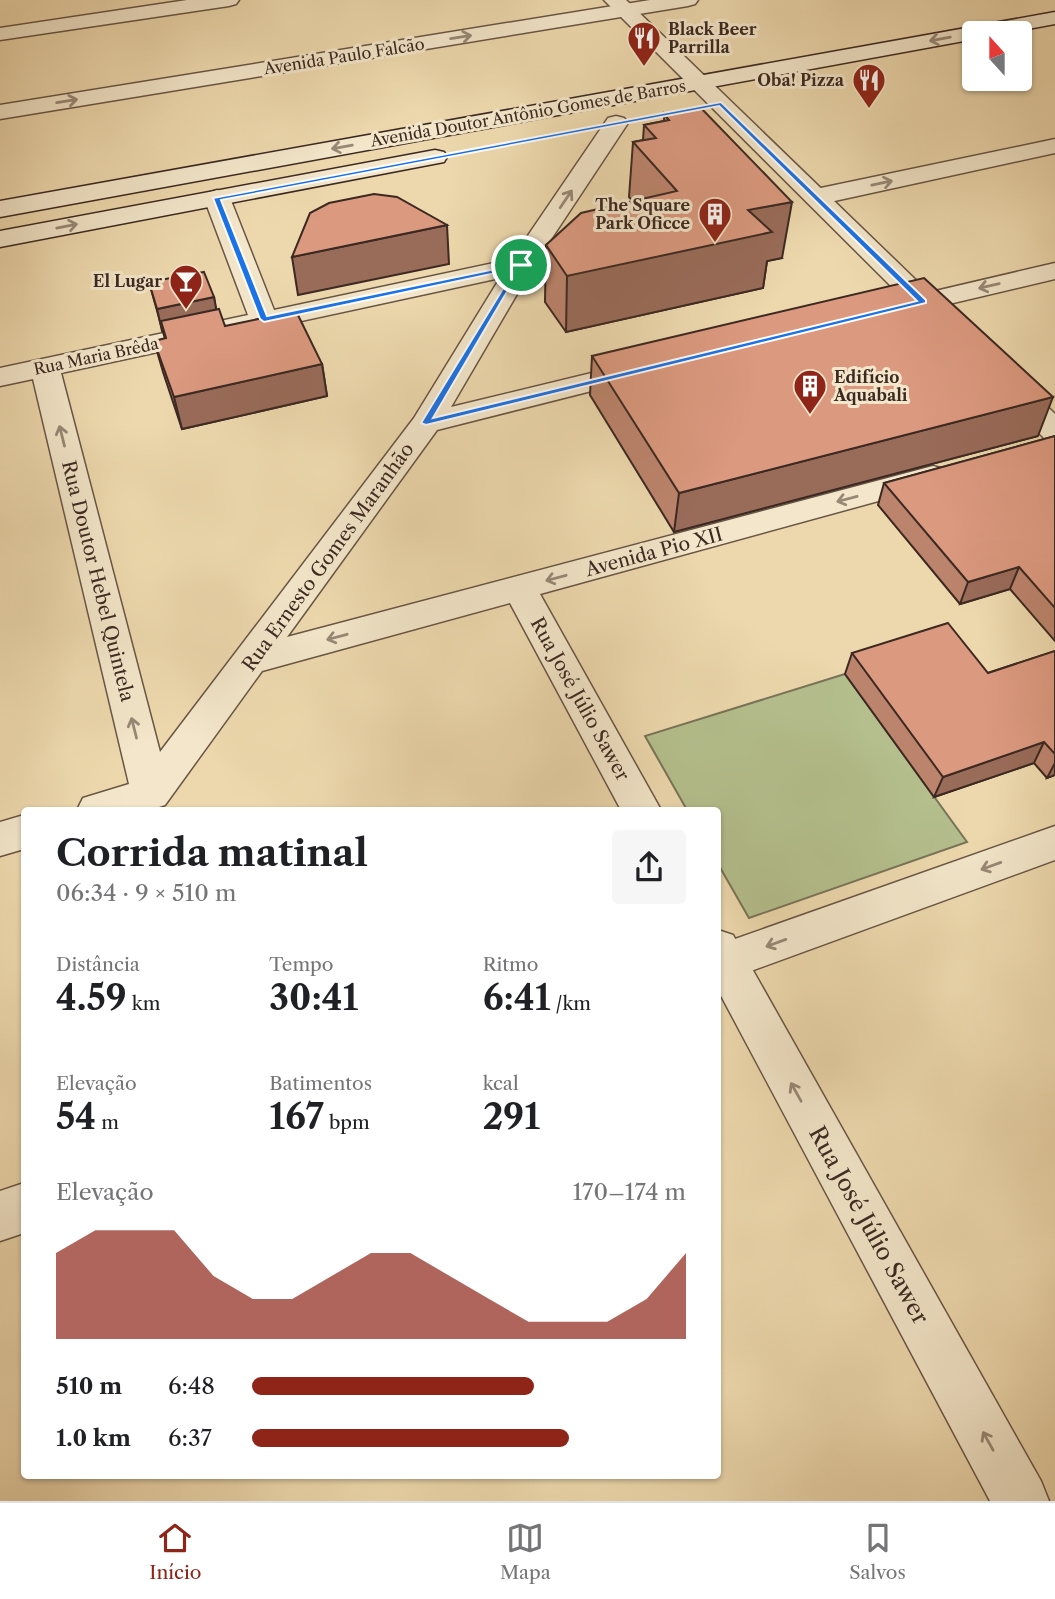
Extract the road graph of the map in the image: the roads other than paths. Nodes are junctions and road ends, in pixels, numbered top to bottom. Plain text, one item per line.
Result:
1 (229, 0) edge
2 (688, 0) edge
3 (620, 5) edge
4 (1055, 18) edge
5 (0, 34) edge
6 (699, 82) junction
7 (748, 99) dead end
8 (708, 106) junction
9 (0, 112) edge
10 (616, 123) dead end
11 (1055, 146) edge
12 (457, 153) dead end
13 (816, 197) junction
14 (217, 198) junction
15 (0, 209) edge
16 (0, 239) edge
17 (521, 265) junction
18 (1055, 271) edge
19 (923, 302) junction
20 (869, 315) edge
21 (264, 319) junction
22 (961, 339) edge
23 (667, 364) edge
24 (989, 366) edge
25 (45, 368) junction
26 (0, 377) edge
27 (426, 423) junction
28 (1055, 431) edge
29 (961, 469) edge
30 (519, 588) junction
31 (252, 660) junction
32 (151, 794) junction
33 (107, 807) edge
34 (639, 807) edge
35 (21, 833) edge
36 (0, 839) edge
37 (1055, 843) edge
38 (721, 958) edge
39 (721, 960) edge
40 (21, 1209) edge
41 (0, 1216) edge
42 (1021, 1501) edge

1 - 5 street
2 - 3 street, Avenida Paulo Falcão
3 - 6 street
9 -> 3 street, Avenida Paulo Falcão
4 -> 6 street, Avenida Doutor Antônio Gomes de Barros
6 - 8 street
6 -> 15 street, Avenida Doutor Antônio Gomes de Barros
7 - 8 street
8 - 13 street
17 -> 10 street, Rua Ernesto Gomes Maranhão
13 -> 11 street
12 - 14 street, Avenida Doutor Antônio Gomes de Barros
13 - 19 street
16 -> 14 street, Avenida Doutor Antônio Gomes de Barros
14 - 21 street
17 - 21 street, Rua Maria Brêda
17 - 27 street, Rua Ernesto Gomes Maranhão
18 -> 19 street
19 - 20 street
19 - 22 street
21 - 25 street, Rua Maria Brêda
23 - 27 street
24 - 28 street
25 - 26 street, Rua Maria Brêda
32 -> 25 street, Rua Doutor Hebel Quintela
27 - 31 street, Rua Ernesto Gomes Maranhão
29 -> 30 street, Avenida Pio XII
30 -> 31 street, Avenida Pio XII
30 - 34 street, Rua José Júlio Sawer
31 - 32 street, Rua Ernesto Gomes Maranhão
32 - 33 street
35 - 36 street
37 -> 38 street
42 -> 39 street, Rua José Júlio Sawer
40 - 41 street

